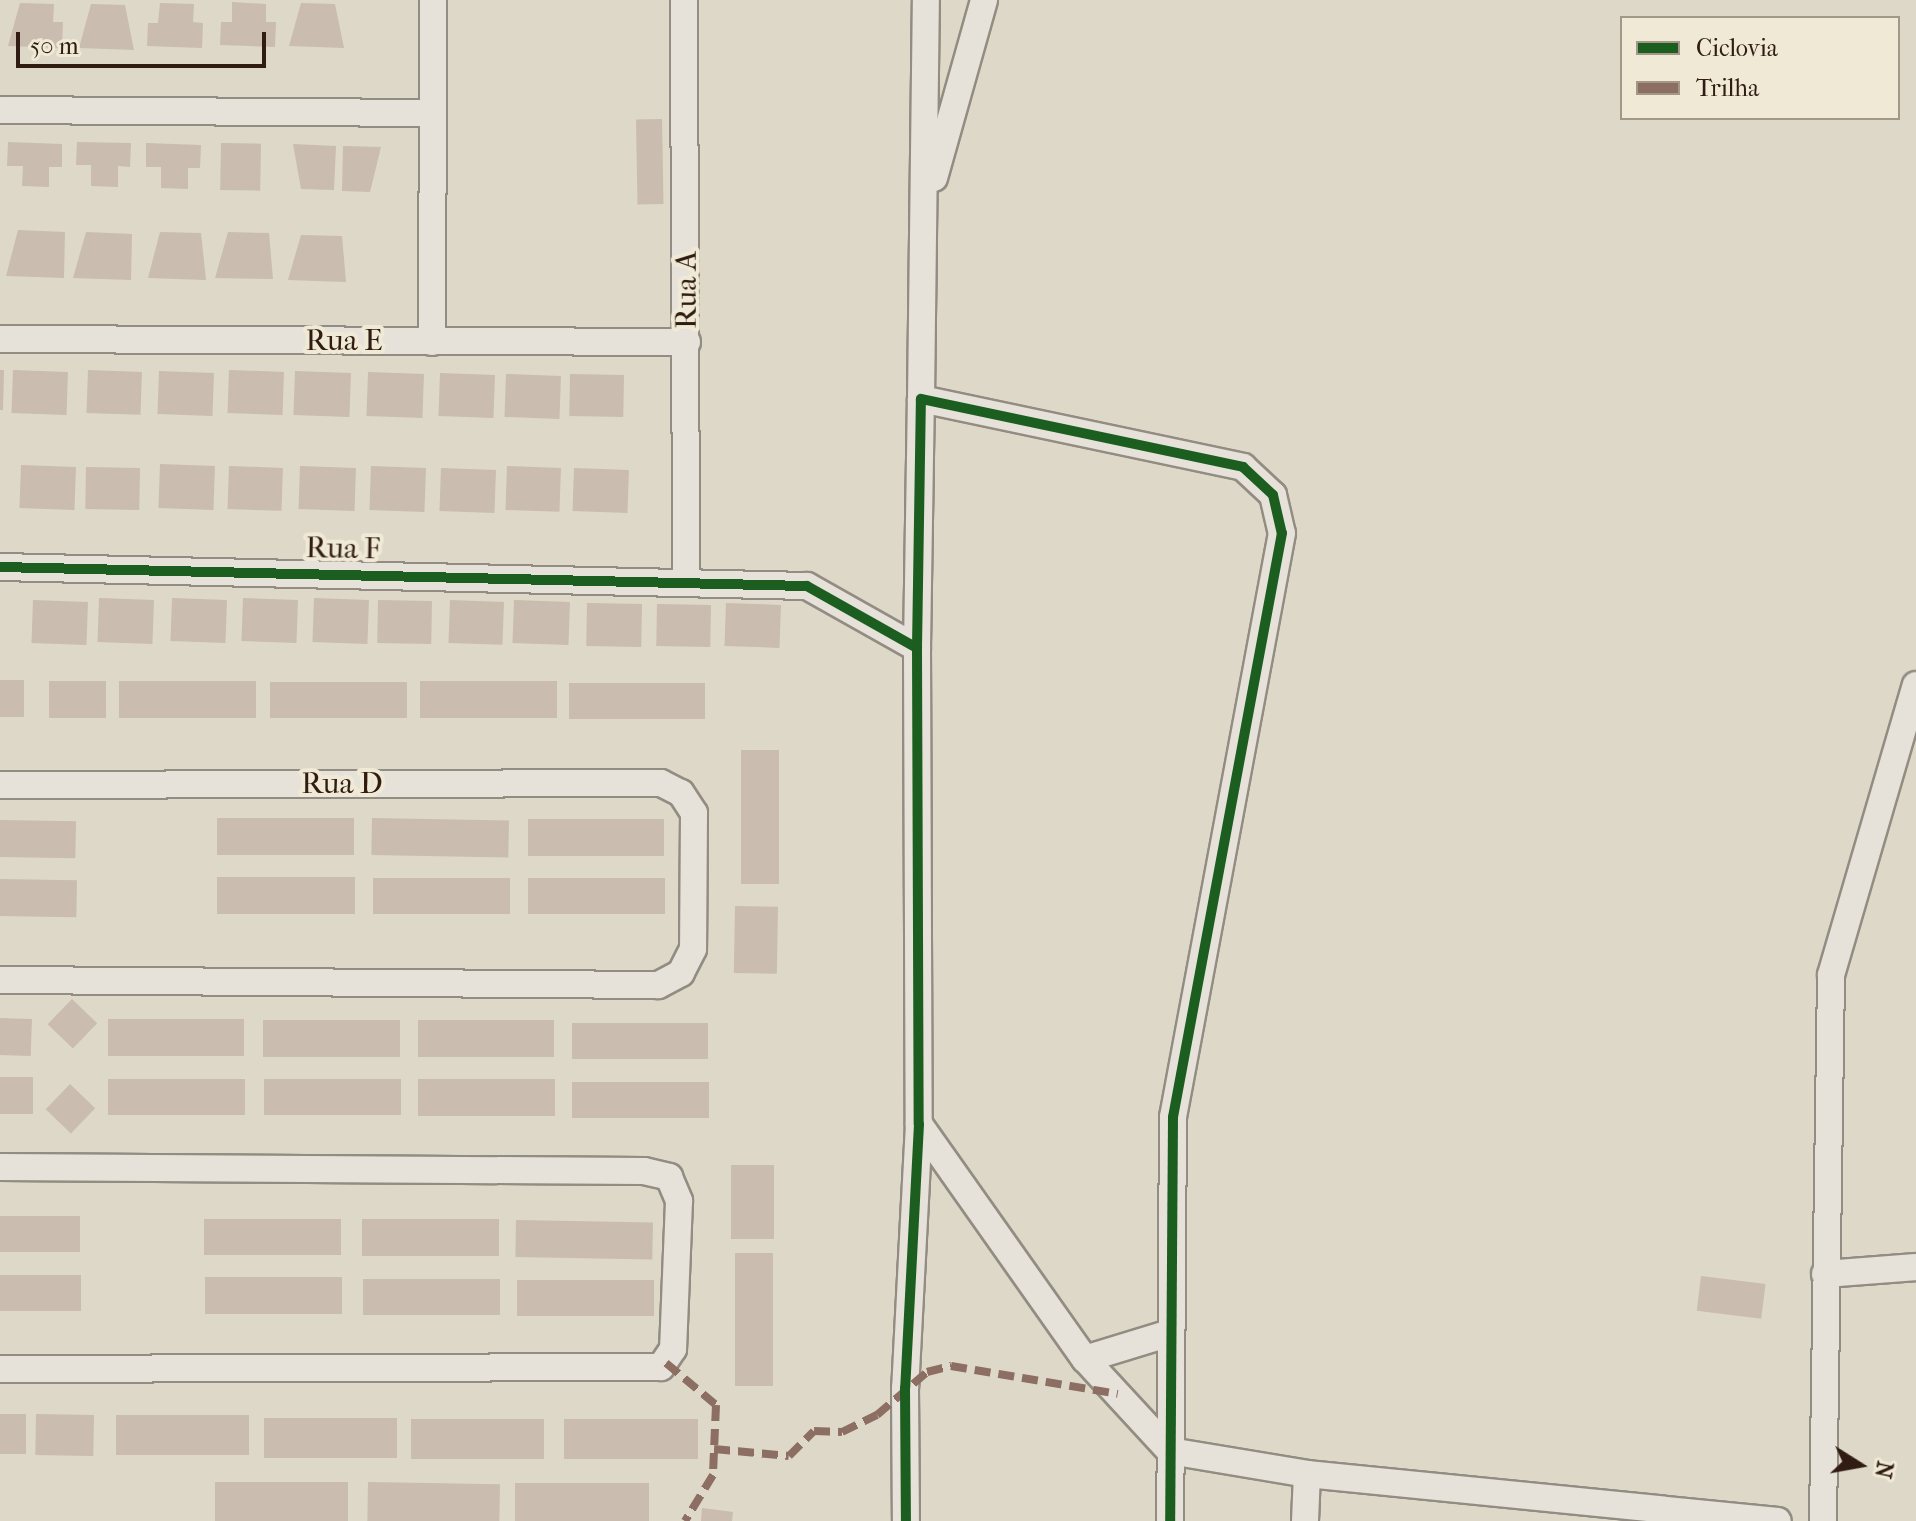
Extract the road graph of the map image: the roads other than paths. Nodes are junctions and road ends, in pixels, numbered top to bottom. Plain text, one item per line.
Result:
1 (433, 0) edge
2 (684, 0) edge
3 (926, 0) edge
4 (984, 0) edge
5 (0, 110) edge
6 (432, 113) junction
7 (926, 209) junction
8 (0, 339) edge
9 (432, 342) junction
10 (687, 342) junction
11 (921, 399) junction
12 (0, 567) edge
13 (686, 579) junction
14 (917, 648) junction
15 (1916, 685) edge
16 (0, 785) edge
17 (0, 980) edge
18 (919, 1124) junction
19 (0, 1167) edge
20 (1916, 1267) edge
21 (1825, 1274) junction
22 (1170, 1333) junction
23 (1085, 1359) junction
24 (0, 1369) edge
25 (1170, 1451) junction
26 (1307, 1474) junction
27 (906, 1521) edge
28 (1170, 1521) edge
29 (1305, 1521) edge
30 (1778, 1521) edge
31 (1823, 1521) edge

1 - 6 street
2 - 10 street, Rua A
3 - 7 street
4 - 7 street
5 - 6 street
6 - 9 street
7 - 11 street
8 - 9 street, Rua E
9 - 10 street, Rua E
10 - 13 street, Rua A
11 - 14 street
11 - 22 street
12 - 13 street, Rua F
13 - 14 street, Rua F
14 - 18 street
15 - 21 street
16 - 17 street, Rua D
18 - 23 street
18 - 27 street
19 - 24 street
20 - 21 street
21 - 31 street
22 - 23 street
22 - 25 street
23 - 25 street
25 - 26 street
25 - 28 street
26 - 29 street
26 - 30 street

